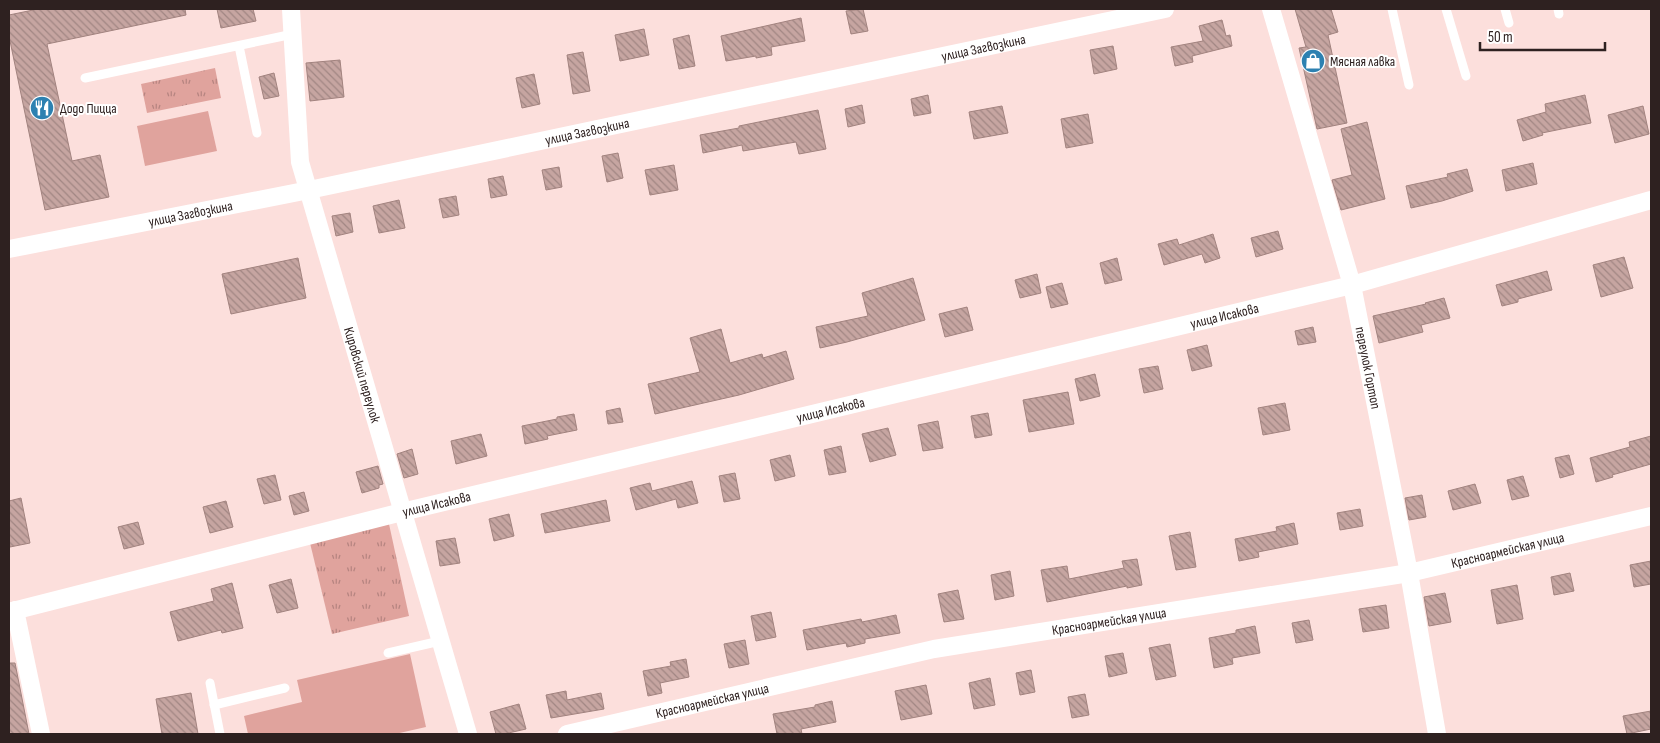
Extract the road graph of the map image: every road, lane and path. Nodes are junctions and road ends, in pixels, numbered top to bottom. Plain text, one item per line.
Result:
1 (290, 9) edge
2 (1165, 9) edge
3 (1271, 9) edge
4 (1392, 9) edge
5 (1446, 9) edge
6 (1505, 9) edge
7 (1509, 23) dead end
8 (293, 34) junction
9 (239, 46) junction
10 (1466, 76) dead end
11 (85, 78) dead end
12 (1409, 85) dead end
13 (257, 133) dead end
14 (309, 190) junction
15 (1651, 200) edge
16 (9, 249) edge
17 (1352, 285) junction
18 (402, 512) junction
19 (1651, 516) edge
20 (1410, 574) junction
21 (12, 611) edge
22 (440, 641) junction
23 (388, 653) dead end
24 (210, 683) dead end
25 (285, 688) dead end
26 (214, 705) junction
27 (40, 734) edge
28 (220, 734) edge
29 (468, 734) edge
30 (567, 734) edge
31 (1436, 734) edge

1 - 8 street, Кировский переулок
2 - 14 street, улица Загвозкина
3 - 17 street, переулок Гортоп
4 - 12 lane
5 - 10 lane
6 - 7 lane
8 - 9 lane
8 - 14 street, Кировский переулок
9 - 11 lane
9 - 13 lane
14 - 16 street, улица Загвозкина
14 - 18 street, Кировский переулок
15 - 17 street, улица Исакова
17 - 18 street, улица Исакова
17 - 20 street, переулок Гортоп
18 - 21 street, улица Исакова
18 - 22 street, Кировский переулок
19 - 20 street, Красноармейская улица
20 - 30 street, Красноармейская улица
20 - 31 street, переулок Гортоп
21 - 27 street
22 - 23 lane
22 - 29 street, Кировский переулок
24 - 26 lane
25 - 26 lane
26 - 28 lane

